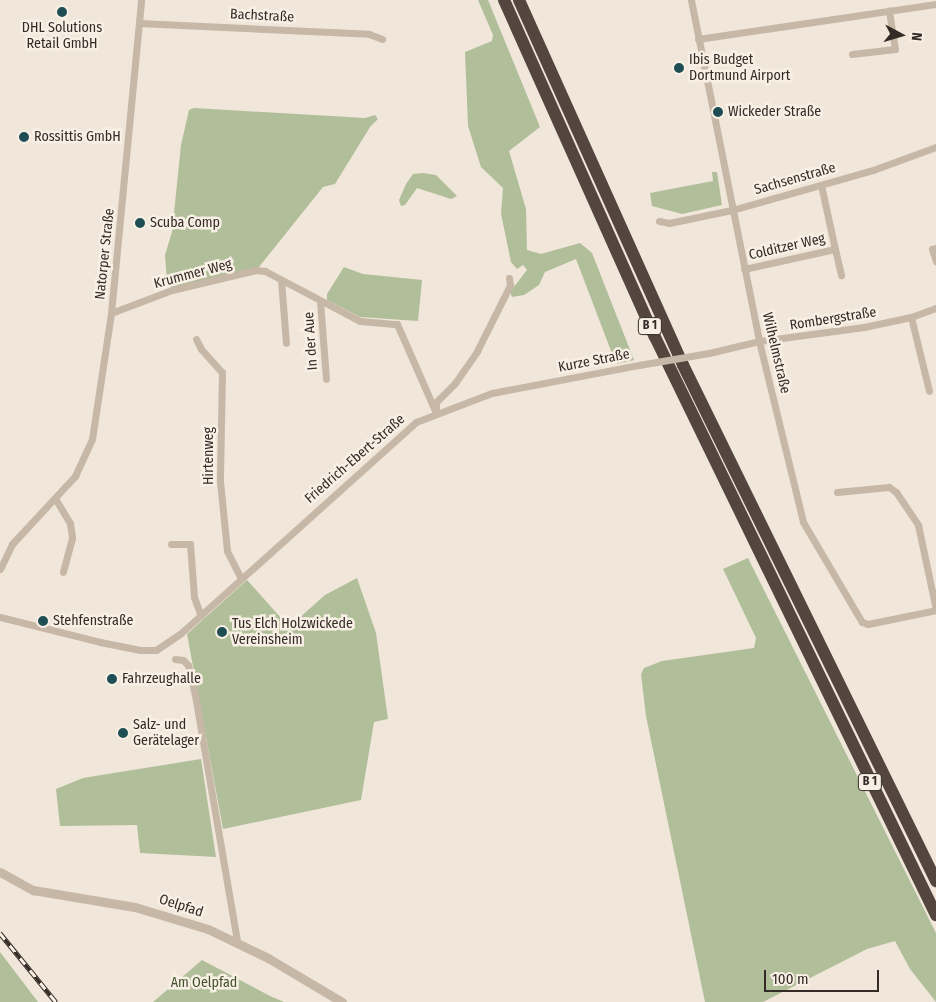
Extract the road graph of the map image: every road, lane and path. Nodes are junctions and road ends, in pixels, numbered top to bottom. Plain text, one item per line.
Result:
1 (141, 0) edge
2 (504, 0) edge
3 (519, 0) edge
4 (691, 0) edge
5 (936, 4) edge
6 (889, 10) junction
7 (139, 22) junction
8 (382, 39) dead end
9 (698, 40) junction
10 (852, 54) dead end
11 (936, 147) edge
12 (821, 185) junction
13 (732, 210) junction
14 (658, 221) dead end
15 (936, 248) edge
16 (835, 249) junction
17 (936, 261) edge
18 (744, 269) junction
19 (841, 275) dead end
20 (509, 278) dead end
21 (281, 280) junction
22 (320, 301) junction
23 (936, 308) edge
24 (111, 313) junction
25 (911, 317) junction
26 (196, 339) dead end
27 (759, 341) junction
28 (286, 343) dead end
29 (326, 379) dead end
30 (929, 391) dead end
31 (436, 413) junction
32 (837, 492) dead end
33 (56, 500) junction
34 (171, 544) dead end
35 (0, 569) edge
36 (63, 572) dead end
37 (241, 579) junction
38 (936, 610) edge
39 (0, 616) edge
40 (200, 616) junction
41 (175, 659) dead end
42 (0, 872) edge
43 (936, 881) edge
44 (936, 915) edge
45 (237, 942) junction
46 (342, 1002) edge

1 - 7 street, Natorper Straße
2 - 44 highway, B 1
3 - 43 highway, B 1
4 - 9 street, Wilhelmstraße
5 - 6 street
6 - 9 street
6 - 10 street
7 - 8 street, Bachstraße
7 - 24 street, Natorper Straße
9 - 13 street, Wilhelmstraße
11 - 12 street, Sachsenstraße
12 - 13 street, Sachsenstraße
12 - 16 street, Colditzer Weg
13 - 14 street, Sachsenstraße
13 - 18 street, Wilhelmstraße
15 - 17 street
16 - 18 street, Colditzer Weg
16 - 19 street, Colditzer Weg
18 - 27 street, Wilhelmstraße
20 - 31 street
21 - 22 street, Krummer Weg
21 - 24 street, Krummer Weg
21 - 28 street
22 - 29 street, In der Aue
22 - 31 street, Krummer Weg
23 - 25 street, Rombergstraße
24 - 33 street, Natorper Straße
25 - 27 street, Rombergstraße
25 - 30 street
26 - 37 street, Hirtenweg
27 - 31 street, Kurze Straße, bridge
27 - 38 street, Wilhelmstraße
31 - 37 street, Friedrich-Ebert-Straße
32 - 38 street
33 - 35 street, Natorper Straße
33 - 36 street
34 - 40 street
37 - 40 street, Friedrich-Ebert-Straße
39 - 40 street, Friedrich-Ebert-Straße
41 - 45 street
42 - 45 street, Oelpfad
45 - 46 street, Oelpfad

